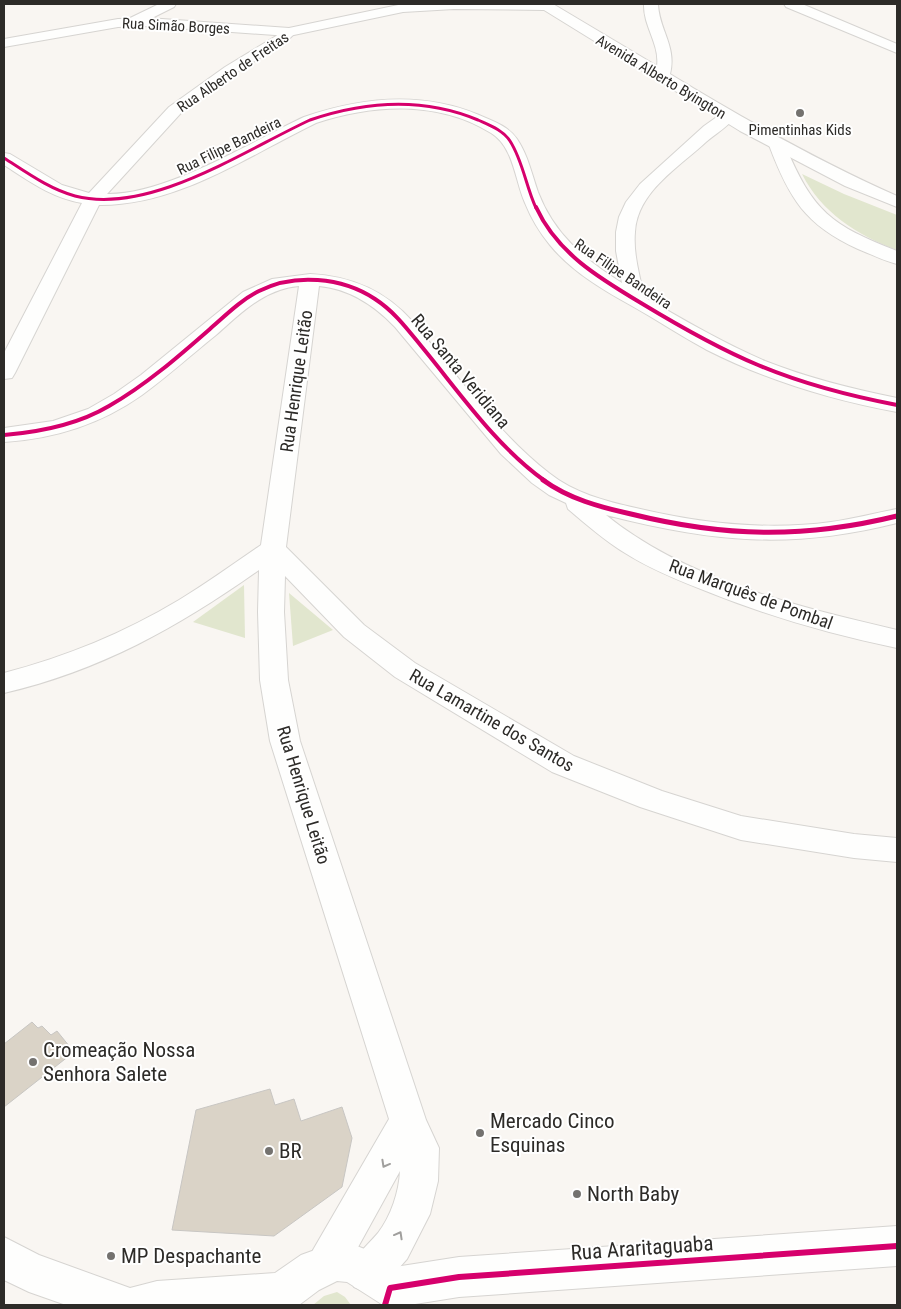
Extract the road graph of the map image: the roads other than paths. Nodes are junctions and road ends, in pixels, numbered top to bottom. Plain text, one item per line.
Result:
1 (169, 4) edge
2 (361, 4) edge
3 (385, 4) edge
4 (651, 4) edge
5 (791, 4) edge
6 (546, 5) edge
7 (403, 8) junction
8 (334, 21) junction
9 (132, 22) junction
10 (289, 32) junction
11 (4, 43) edge
12 (897, 49) edge
13 (662, 76) junction
14 (727, 117) junction
15 (777, 145) junction
16 (4, 158) edge
17 (93, 200) junction
18 (897, 202) edge
19 (897, 258) edge
20 (310, 280) junction
21 (635, 300) junction
22 (4, 373) edge
23 (897, 406) edge
24 (4, 435) edge
25 (564, 494) junction
26 (897, 516) edge
27 (273, 549) junction
28 (897, 639) edge
29 (4, 683) edge
30 (897, 850) edge
31 (408, 1121) junction
32 (897, 1246) edge
33 (4, 1257) edge
34 (327, 1264) junction
35 (381, 1289) edge
36 (275, 1299) edge
37 (123, 1305) edge
38 (138, 1305) edge

1 - 9 street
2 - 8 street
3 - 7 street
4 - 13 street
5 - 12 street
6 - 7 street
6 - 13 street, Avenida Alberto Byington
7 - 8 street, Rua Alberto de Freitas
8 - 10 street, Rua Alberto de Freitas
9 - 10 street, Rua Simão Borges
9 - 11 street, Rua Simão Borges
10 - 17 street, Rua Alberto de Freitas
13 - 14 street, Avenida Alberto Byington
14 - 15 street, Avenida Alberto Byington
14 - 21 street
15 - 18 street, Avenida Alberto Byington
15 - 19 street
16 - 17 street, Rua Filipe Bandeira
17 - 21 street, Rua Filipe Bandeira
17 - 22 street, Rua Alberto de Freitas
20 - 24 street, Rua Santa Veridiana
20 - 25 street, Rua Santa Veridiana
20 - 27 street, Rua Henrique Leitão
21 - 23 street, Rua Filipe Bandeira
25 - 26 street, Rua Santa Veridiana
25 - 28 street, Rua Marquês de Pombal
27 - 29 street
27 - 30 street, Rua Lamartine dos Santos
27 - 31 street, Rua Henrique Leitão
31 -> 34 street
35 -> 31 street, Rua Henrique Leitão
32 - 35 street, Rua Araritaguaba
33 - 37 street
34 - 35 street
34 - 36 street
36 - 38 street

